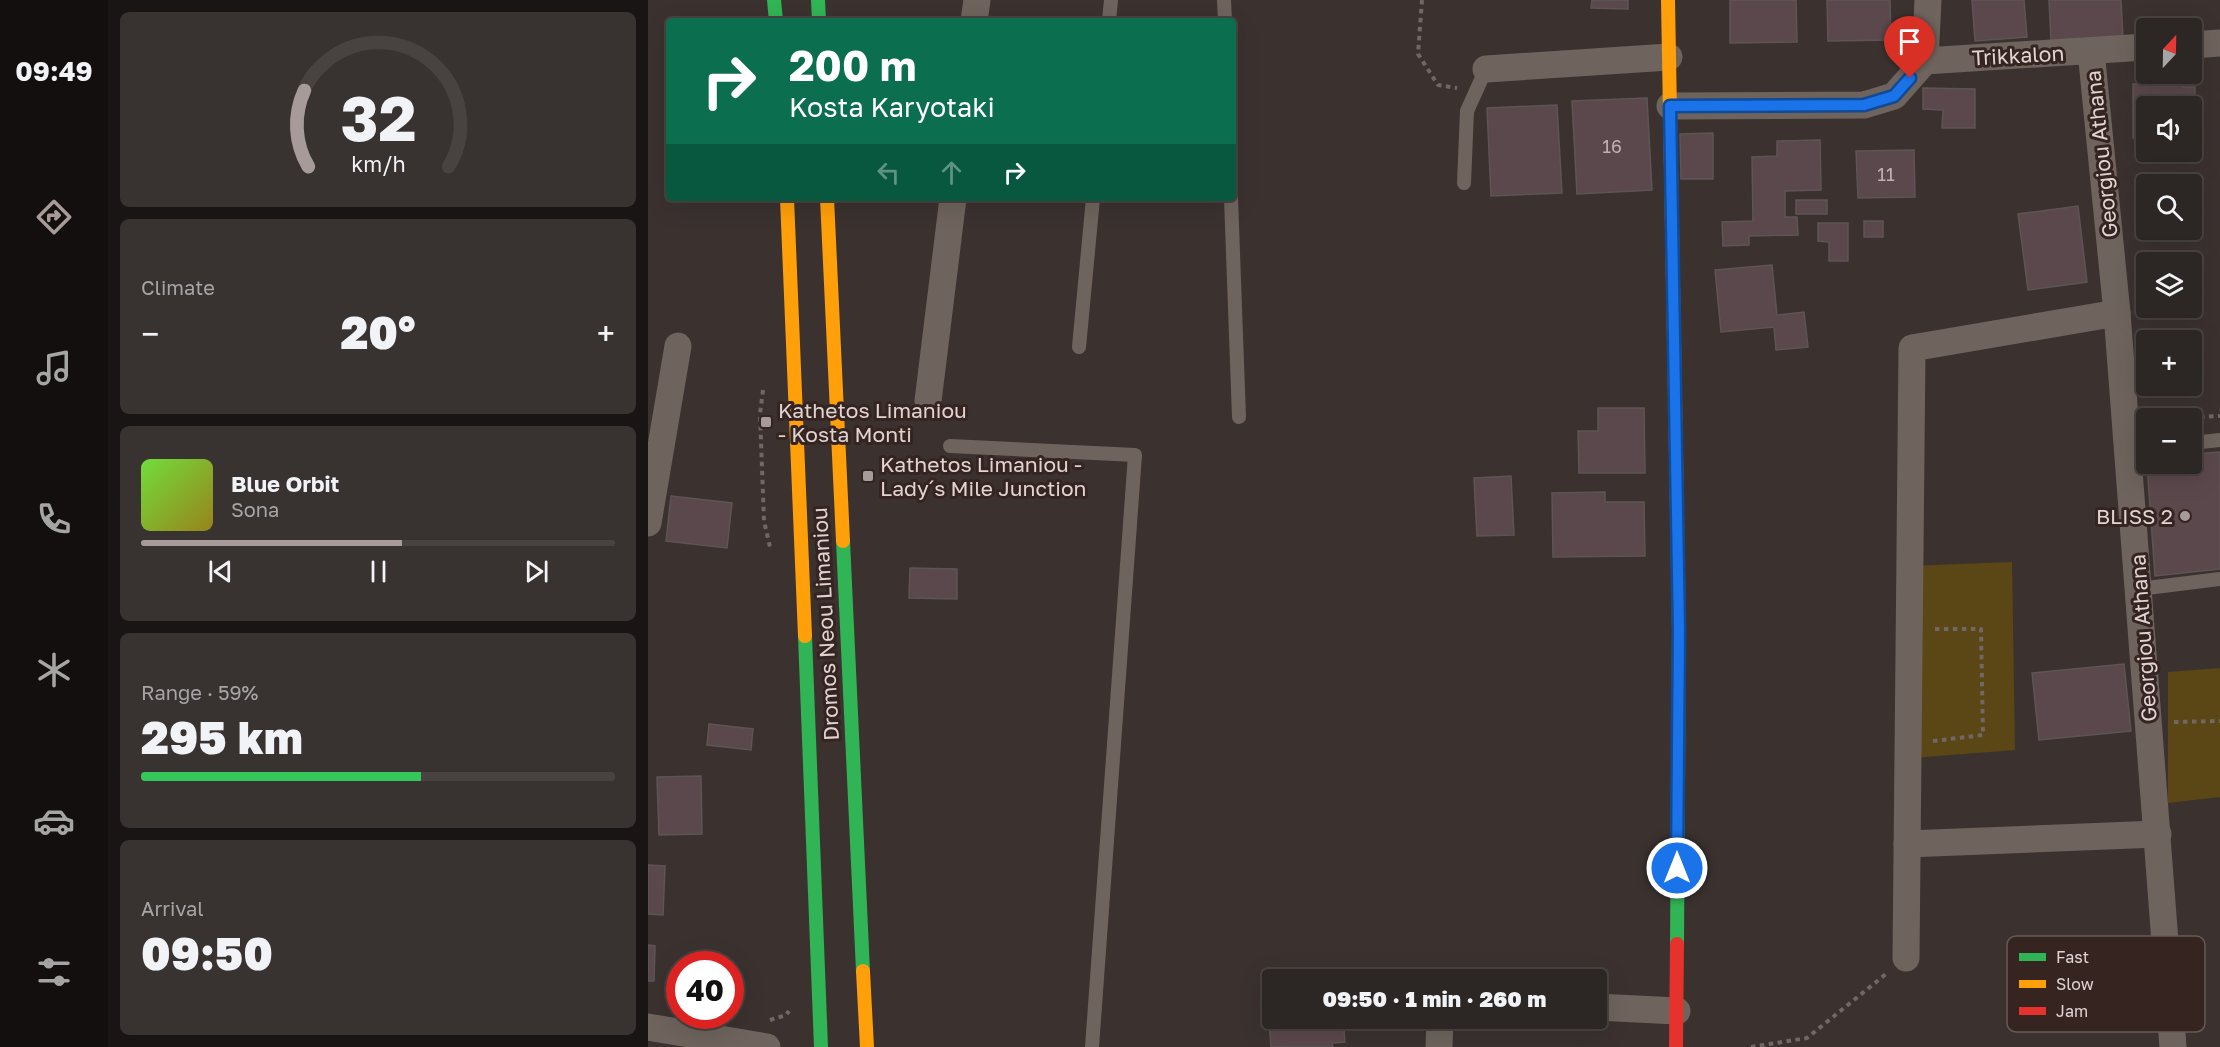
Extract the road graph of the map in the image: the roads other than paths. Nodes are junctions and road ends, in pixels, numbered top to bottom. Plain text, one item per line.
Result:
1 (774, 0) edge
2 (818, 0) edge
3 (977, 0) edge
4 (1111, 0) edge
5 (1224, 0) edge
6 (1668, 0) edge
7 (1928, 0) edge
8 (776, 18) edge
9 (819, 18) edge
10 (974, 18) edge
11 (1109, 18) edge
12 (1225, 18) edge
13 (2220, 43) edge
14 (2202, 44) edge
15 (2136, 48) edge
16 (2091, 51) junction
17 (1669, 57) junction
18 (1925, 61) junction
19 (1481, 80) joint
20 (1670, 106) junction
21 (1464, 183) dead end
22 (787, 201) edge
23 (827, 201) edge
24 (953, 201) edge
25 (1093, 201) edge
26 (1231, 201) edge
27 (2117, 314) junction
28 (678, 345) dead end
29 (1079, 347) dead end
30 (928, 401) dead end
31 (1239, 417) dead end
32 (2220, 440) edge
33 (2136, 441) edge
34 (2202, 442) edge
35 (950, 446) dead end
36 (2137, 474) edge
37 (648, 523) edge
38 (2220, 579) edge
39 (2139, 589) junction
40 (2158, 834) junction
41 (1907, 844) junction
42 (2165, 936) edge
43 (1906, 958) road end
44 (1607, 1008) edge
45 (1677, 1011) junction
46 (648, 1027) edge
47 (1440, 1029) edge
48 (2172, 1032) edge
49 (767, 1047) edge
50 (821, 1047) edge
51 (867, 1047) edge
52 (1092, 1047) edge
53 (1439, 1047) edge
54 (1676, 1047) edge
55 (2173, 1047) edge

1 - 8 main road
2 - 9 main road
3 - 10 street
4 - 11 lane
5 - 12 lane
6 - 17 main road
7 - 18 street
13 - 14 street
15 - 16 street, Trikkalon
16 - 18 street, Trikkalon
16 - 27 street, Georgiou Athana
17 - 19 street
17 - 20 main road
18 - 20 street
19 - 21 lane
20 - 45 main road
22 - 50 main road, Dromos Neou Limaniou
23 - 51 main road, Dromos Neou Limaniou
24 - 30 street
25 - 29 lane
26 - 31 lane
27 - 33 street, Georgiou Athana
27 - 41 street
28 - 37 street
32 - 34 lane
35 - 52 lane
36 - 39 street, Georgiou Athana
38 - 39 lane
39 - 40 street, Georgiou Athana
40 - 41 street
40 - 42 street, Georgiou Athana
41 - 43 street
44 - 45 street
45 - 54 main road
46 - 49 street
47 - 53 street
48 - 55 street, Georgiou Athana

